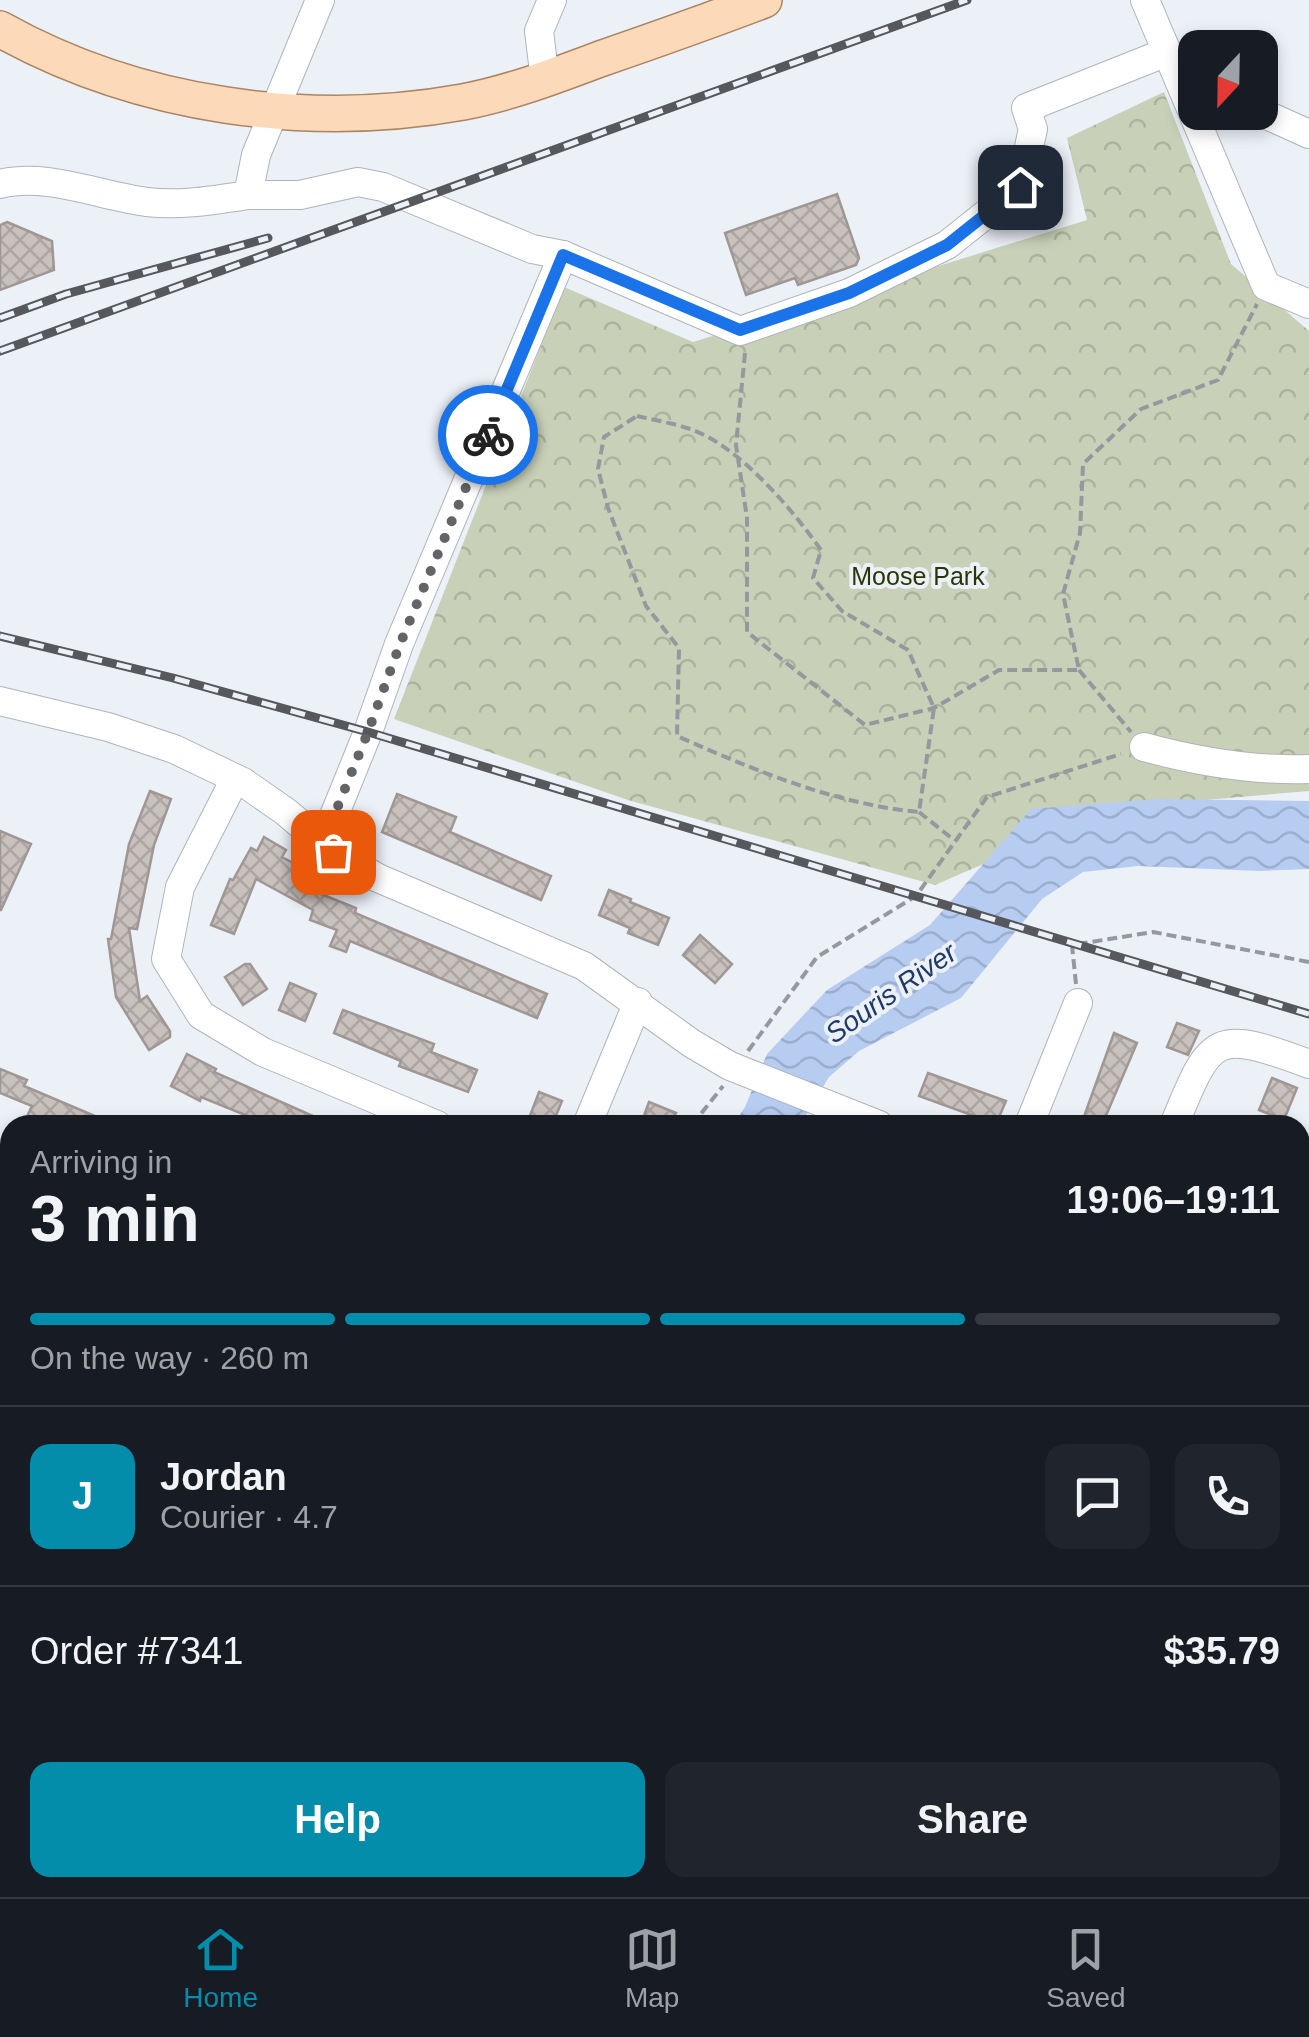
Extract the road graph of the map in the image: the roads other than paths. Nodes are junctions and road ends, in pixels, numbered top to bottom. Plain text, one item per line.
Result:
1 (320, 0) edge
2 (552, 0) edge
3 (764, 0) edge
4 (1145, 0) edge
5 (0, 29) edge
6 (1167, 52) junction
7 (1178, 71) edge
8 (545, 80) junction
9 (274, 112) junction
10 (1278, 120) edge
11 (1205, 130) edge
12 (1309, 134) edge
13 (0, 184) edge
14 (248, 194) junction
15 (563, 255) junction
16 (1309, 304) edge
17 (2, 707) edge
18 (1144, 747) road end
19 (1309, 769) edge
20 (235, 778) junction
21 (323, 843) junction
22 (638, 1002) junction
23 (1078, 1003) road end
24 (1309, 1064) edge
25 (413, 1115) edge
26 (590, 1115) edge
27 (856, 1115) edge
28 (1032, 1115) edge
29 (1178, 1115) edge

1 - 9 street
2 - 8 street
3 - 8 main road
4 - 6 street
5 - 9 main road
6 - 7 street
6 - 15 street
8 - 9 main road
9 - 14 street
10 - 12 street
11 - 16 street
13 - 14 street
14 - 15 street
15 - 21 street
17 - 20 street
18 - 19 street
20 - 21 street
20 - 25 street
21 - 22 street
22 - 26 street
22 - 27 street
23 - 28 street
24 - 29 street

